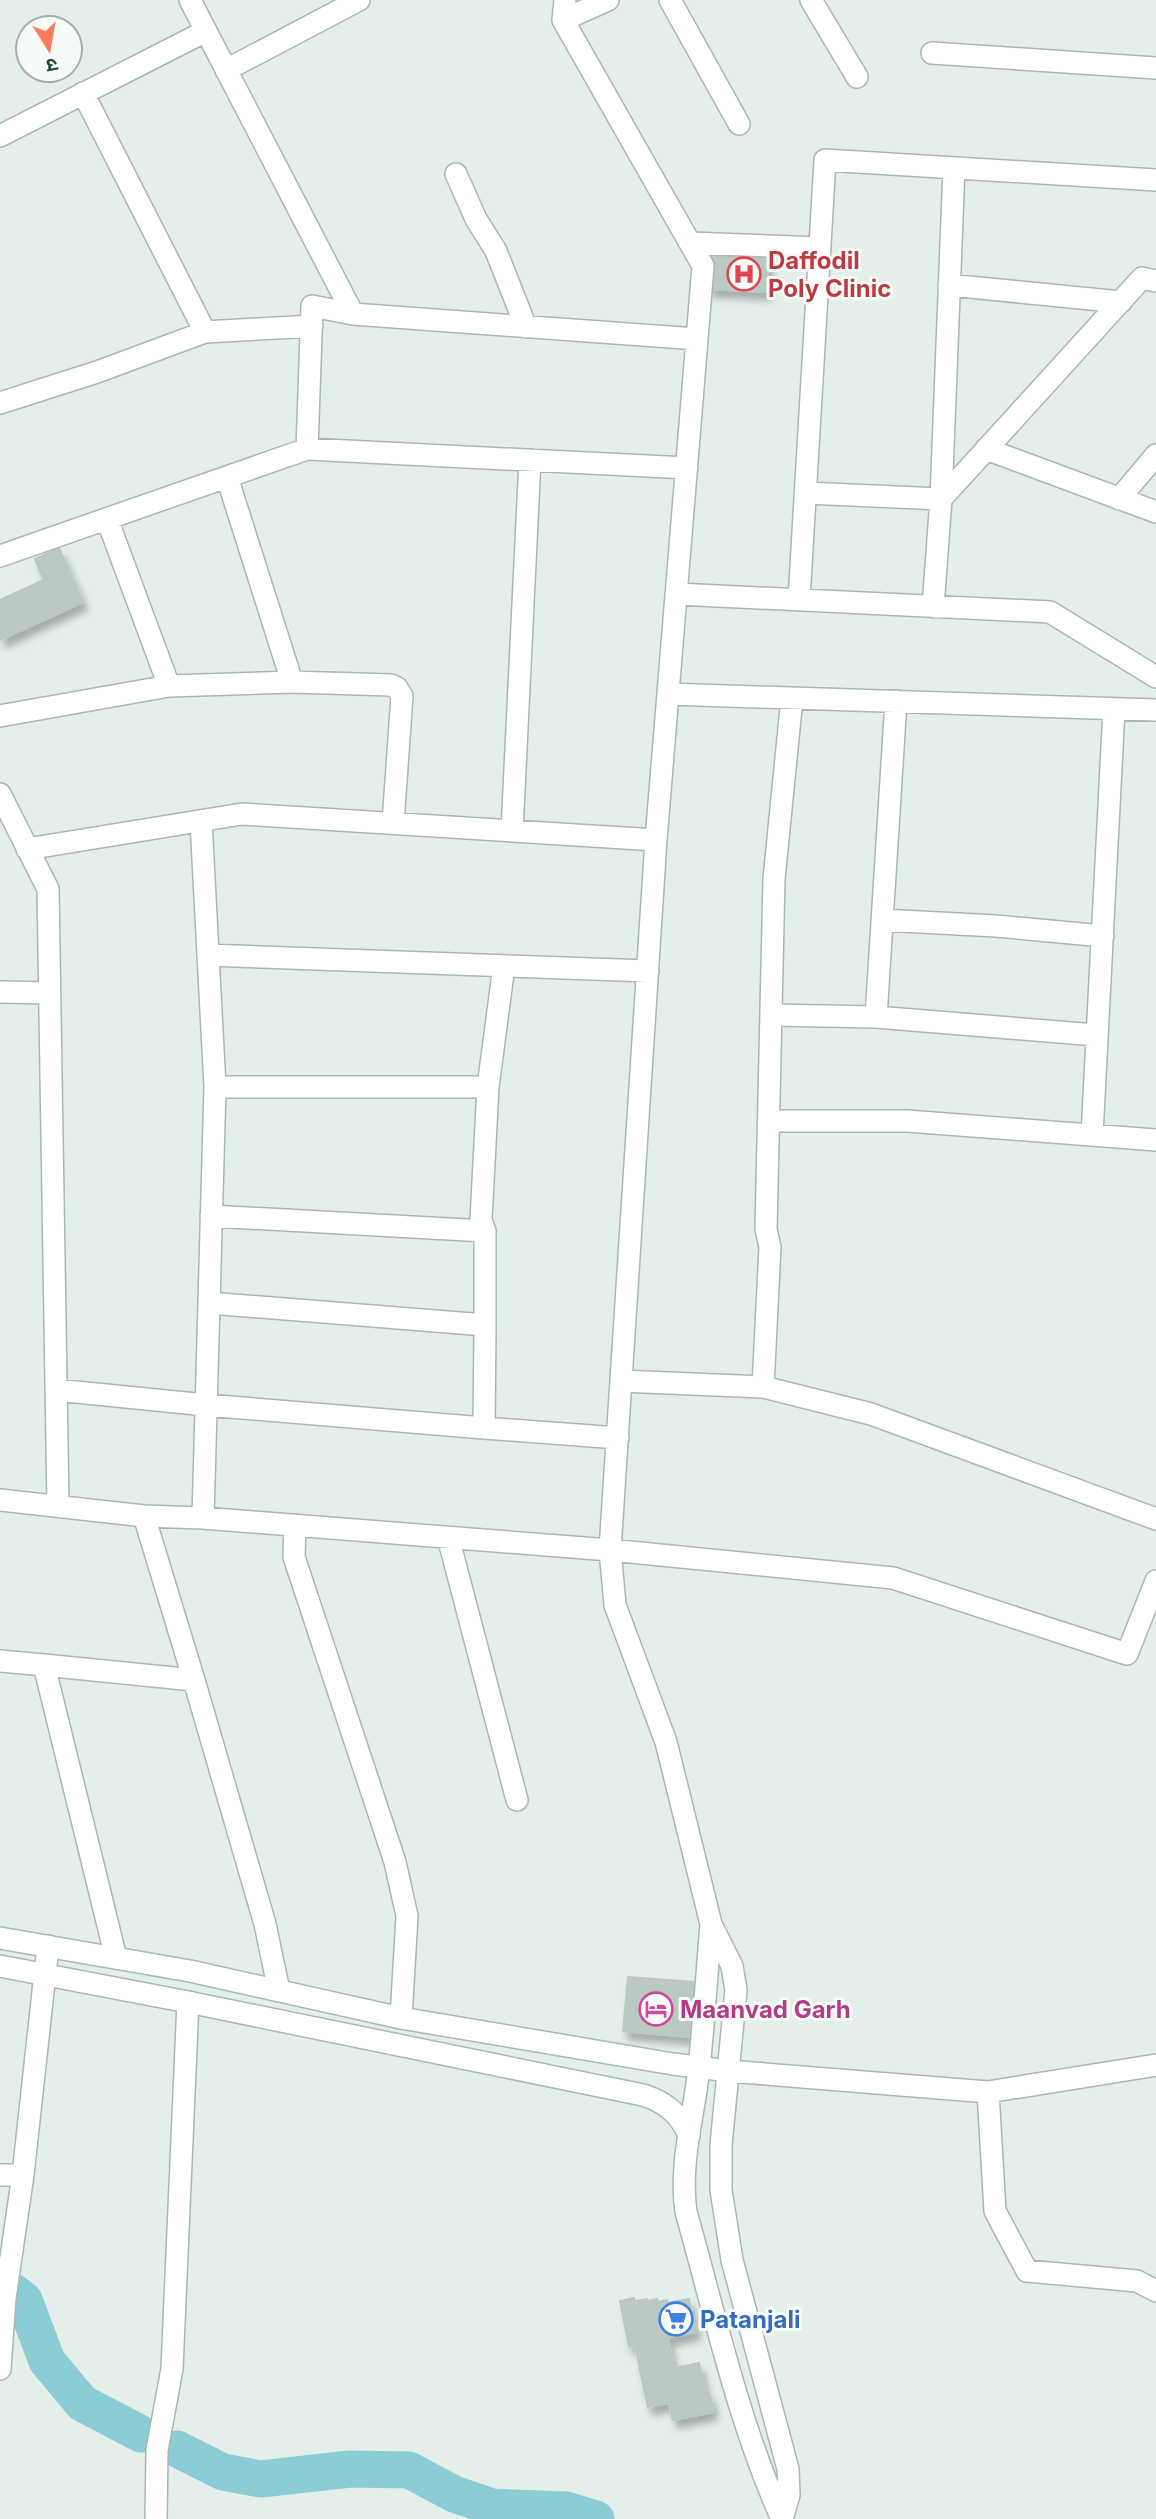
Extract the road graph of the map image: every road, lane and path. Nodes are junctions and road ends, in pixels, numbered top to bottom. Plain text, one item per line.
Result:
1 (190, 0) edge
2 (359, 0) edge
3 (608, 0) edge
4 (670, 0) edge
5 (811, 0) edge
6 (564, 10) edge
7 (206, 32) junction
8 (932, 53) dead end
9 (1156, 68) edge
10 (226, 70) junction
11 (857, 77) dead end
12 (83, 93) junction
13 (739, 124) dead end
14 (0, 136) edge
15 (954, 168) junction
16 (457, 174) dead end
17 (1156, 180) edge
18 (690, 243) junction
19 (820, 248) junction
20 (1156, 281) edge
21 (949, 285) junction
22 (1121, 302) junction
23 (353, 314) junction
24 (312, 326) junction
25 (526, 327) junction
26 (205, 332) junction
27 (697, 339) junction
28 (0, 403) edge
29 (307, 449) junction
30 (986, 449) junction
31 (1156, 455) edge
32 (530, 460) junction
33 (687, 468) junction
34 (228, 477) junction
35 (806, 493) junction
36 (941, 499) junction
37 (1119, 499) junction
38 (1156, 512) edge
39 (107, 519) junction
40 (0, 556) edge
41 (677, 594) junction
42 (799, 600) junction
43 (933, 607) junction
44 (1156, 677) edge
45 (292, 682) junction
46 (169, 687) junction
47 (668, 694) junction
48 (792, 698) junction
49 (896, 701) junction
50 (1114, 709) junction
51 (1156, 710) edge
52 (0, 716) edge
53 (0, 794) edge
54 (201, 821) junction
55 (393, 823) junction
56 (512, 831) junction
57 (656, 840) junction
58 (27, 849) junction
59 (882, 920) junction
60 (1103, 936) junction
61 (208, 954) junction
62 (504, 966) junction
63 (648, 971) junction
64 (0, 992) edge
65 (49, 993) junction
66 (771, 1014) junction
67 (876, 1017) junction
68 (1096, 1035) junction
69 (215, 1087) junction
70 (488, 1087) junction
71 (769, 1121) junction
72 (1092, 1135) junction
73 (1156, 1140) edge
74 (211, 1216) junction
75 (485, 1231) junction
76 (209, 1303) junction
77 (485, 1325) junction
78 (621, 1381) junction
79 (763, 1387) junction
80 (56, 1390) junction
81 (206, 1405) junction
82 (484, 1428) junction
83 (618, 1438) junction
84 (0, 1500) edge
85 (58, 1506) junction
86 (144, 1516) junction
87 (203, 1518) junction
88 (1156, 1520) edge
89 (295, 1525) junction
90 (448, 1537) junction
91 (610, 1550) junction
92 (1156, 1581) edge
93 (0, 1661) edge
94 (44, 1665) junction
95 (194, 1680) junction
96 (517, 1800) dead end
97 (711, 1924) junction
98 (0, 1938) edge
99 (48, 1946) junction
100 (116, 1958) junction
101 (0, 1966) edge
102 (44, 1973) junction
103 (279, 1991) junction
104 (188, 2002) junction
105 (401, 2018) junction
106 (1156, 2065) edge
107 (699, 2068) junction
108 (729, 2071) junction
109 (988, 2092) junction
110 (688, 2135) junction
111 (0, 2175) edge
112 (23, 2175) junction
113 (1156, 2291) edge
114 (0, 2369) edge
115 (156, 2519) edge
116 (782, 2519) edge

1 - 7 street
2 - 10 street
3 - 6 street
4 - 13 street
5 - 11 street
6 - 18 street
7 - 10 street
7 - 12 street
8 - 9 street
10 - 23 street
12 - 14 street
12 - 26 street
15 - 17 street
15 - 19 street
15 - 21 street
16 - 25 street
18 - 19 street
18 - 27 street
19 - 35 street
20 - 22 street
21 - 22 street
21 - 36 street
22 - 30 street
23 - 24 street
23 - 25 street
24 - 26 street
24 - 29 street
25 - 27 street
26 - 28 street
27 - 33 street
29 - 32 street
29 - 34 street
30 - 36 street
30 - 37 street
31 - 37 street
32 - 33 street
32 - 56 street
33 - 41 street
34 - 39 street
34 - 45 street
35 - 36 street
35 - 42 street
36 - 43 street
37 - 38 street
39 - 40 street
39 - 46 street
41 - 42 street
41 - 47 street
42 - 43 street
43 - 44 street
45 - 46 street
45 - 55 street
46 - 52 street
47 - 48 street
47 - 57 street
48 - 49 street
48 - 66 street
49 - 50 street
49 - 59 street
50 - 51 street
50 - 60 street
53 - 58 street
54 - 55 street
54 - 58 street
54 - 61 street
55 - 56 street
56 - 57 street
57 - 63 street
58 - 65 street
59 - 60 street
59 - 67 street
60 - 68 street
61 - 62 street
61 - 69 street
62 - 63 street
62 - 70 street
63 - 78 street
64 - 65 street
65 - 80 street
66 - 67 street
66 - 71 street
67 - 68 street
68 - 72 street
69 - 70 street
69 - 74 street
70 - 75 street
71 - 72 street
71 - 79 street
72 - 73 street
74 - 75 street
74 - 76 street
75 - 77 street
76 - 77 street
76 - 81 street
77 - 82 street
78 - 79 street
78 - 83 street
79 - 88 street
80 - 81 street
80 - 85 street
81 - 82 street
81 - 87 street
82 - 83 street
83 - 91 street
84 - 85 street
85 - 86 street
86 - 87 street
86 - 95 street
87 - 89 street
89 - 90 street
89 - 105 street
90 - 91 street
90 - 96 street
91 - 92 street
91 - 97 street
93 - 94 street
94 - 95 street
94 - 100 street
95 - 103 street
97 - 107 street
97 - 108 street
98 - 99 street
99 - 100 street
99 - 102 street
100 - 103 street
101 - 102 street
102 - 104 street
102 - 112 street
103 - 105 street
104 - 110 street
104 - 115 street
105 - 107 street
106 - 109 street
107 - 108 street
107 - 110 street
108 - 109 street
108 - 116 street
109 - 113 street
110 - 116 street
111 - 112 street
112 - 114 street

